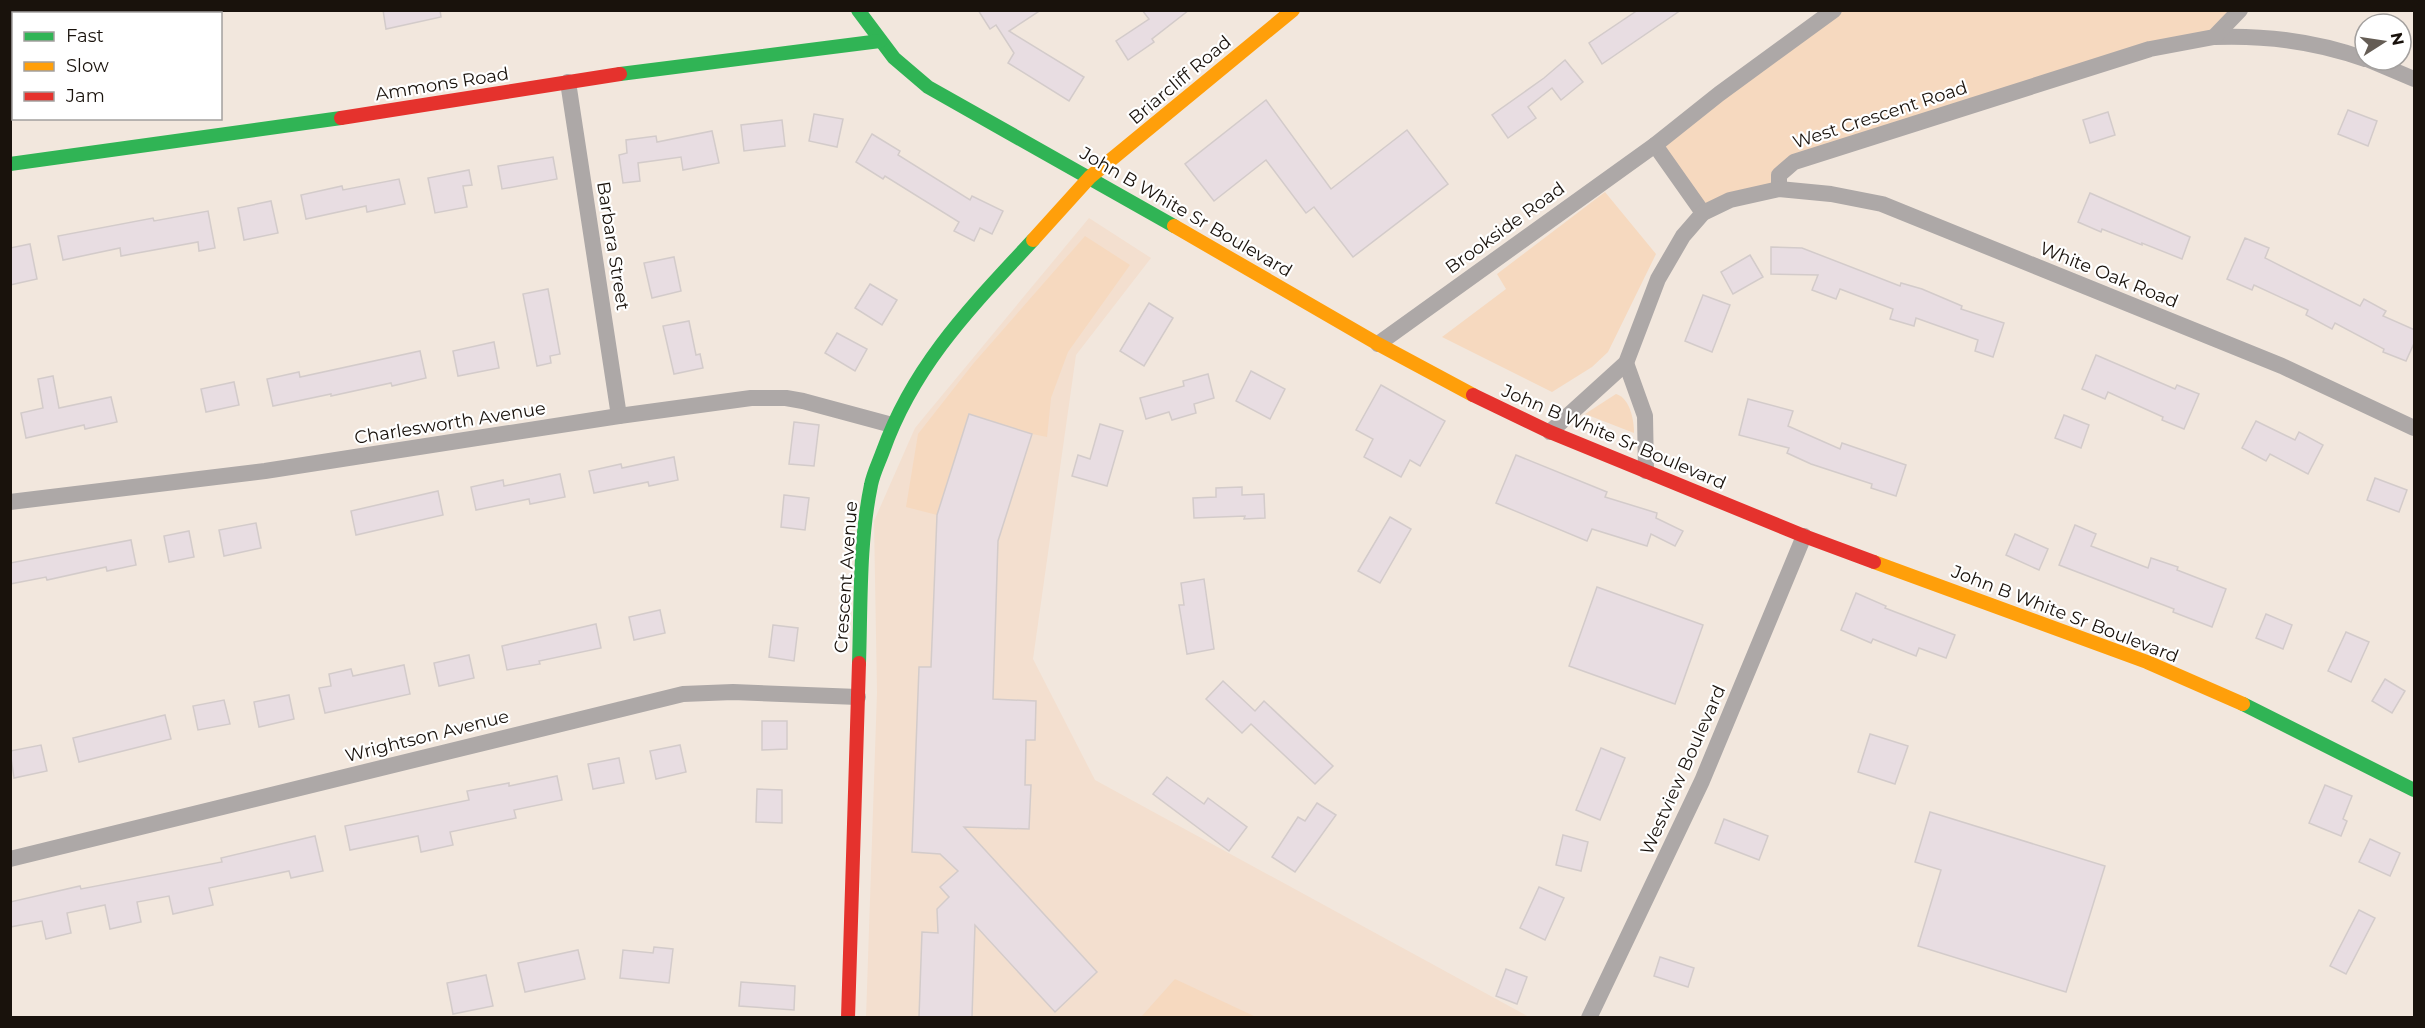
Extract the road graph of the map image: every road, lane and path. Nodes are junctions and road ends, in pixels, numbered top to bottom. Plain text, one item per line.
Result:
1 (858, 10) edge
2 (1293, 10) edge
3 (1834, 10) edge
4 (2240, 10) edge
5 (2214, 37) junction
6 (880, 41) junction
7 (2353, 54) edge
8 (2398, 72) edge
9 (2415, 79) edge
10 (568, 82) junction
11 (1655, 146) junction
12 (10, 164) edge
13 (1090, 177) junction
14 (1779, 189) junction
15 (1703, 213) junction
16 (1378, 344) junction
17 (1626, 363) junction
18 (619, 416) junction
19 (892, 425) junction
20 (2415, 428) edge
21 (1550, 432) junction
22 (1646, 471) junction
23 (10, 502) edge
24 (1804, 536) junction
25 (858, 697) junction
26 (2415, 790) edge
27 (10, 858) edge
28 (848, 1017) edge
29 (1589, 1017) edge

1 - 6 street, John B White Sr Boulevard
2 - 13 street, Briarcliff Road
3 - 11 street, Brookside Road
4 - 5 street
5 - 7 street, West Crescent Road
5 - 14 street, West Crescent Road
6 - 10 street, Ammons Road
6 - 13 street, John B White Sr Boulevard
8 - 9 street, West Crescent Road
10 - 12 street, Ammons Road
10 - 18 street, Barbara Street
11 - 15 street
11 - 16 street, Brookside Road
13 - 16 street, John B White Sr Boulevard
13 - 19 street, Crescent Avenue
14 - 15 street
14 - 20 street, White Oak Road
15 - 17 street
16 - 21 street, John B White Sr Boulevard
17 - 21 street
17 - 22 street
18 - 19 street, Charlesworth Avenue
18 - 23 street, Charlesworth Avenue
19 - 25 street, Crescent Avenue
21 - 22 street, John B White Sr Boulevard
22 - 24 street, John B White Sr Boulevard
24 - 26 street, John B White Sr Boulevard
24 - 29 street, Westview Boulevard
25 - 27 street, Wrightson Avenue
25 - 28 street, Crescent Avenue

